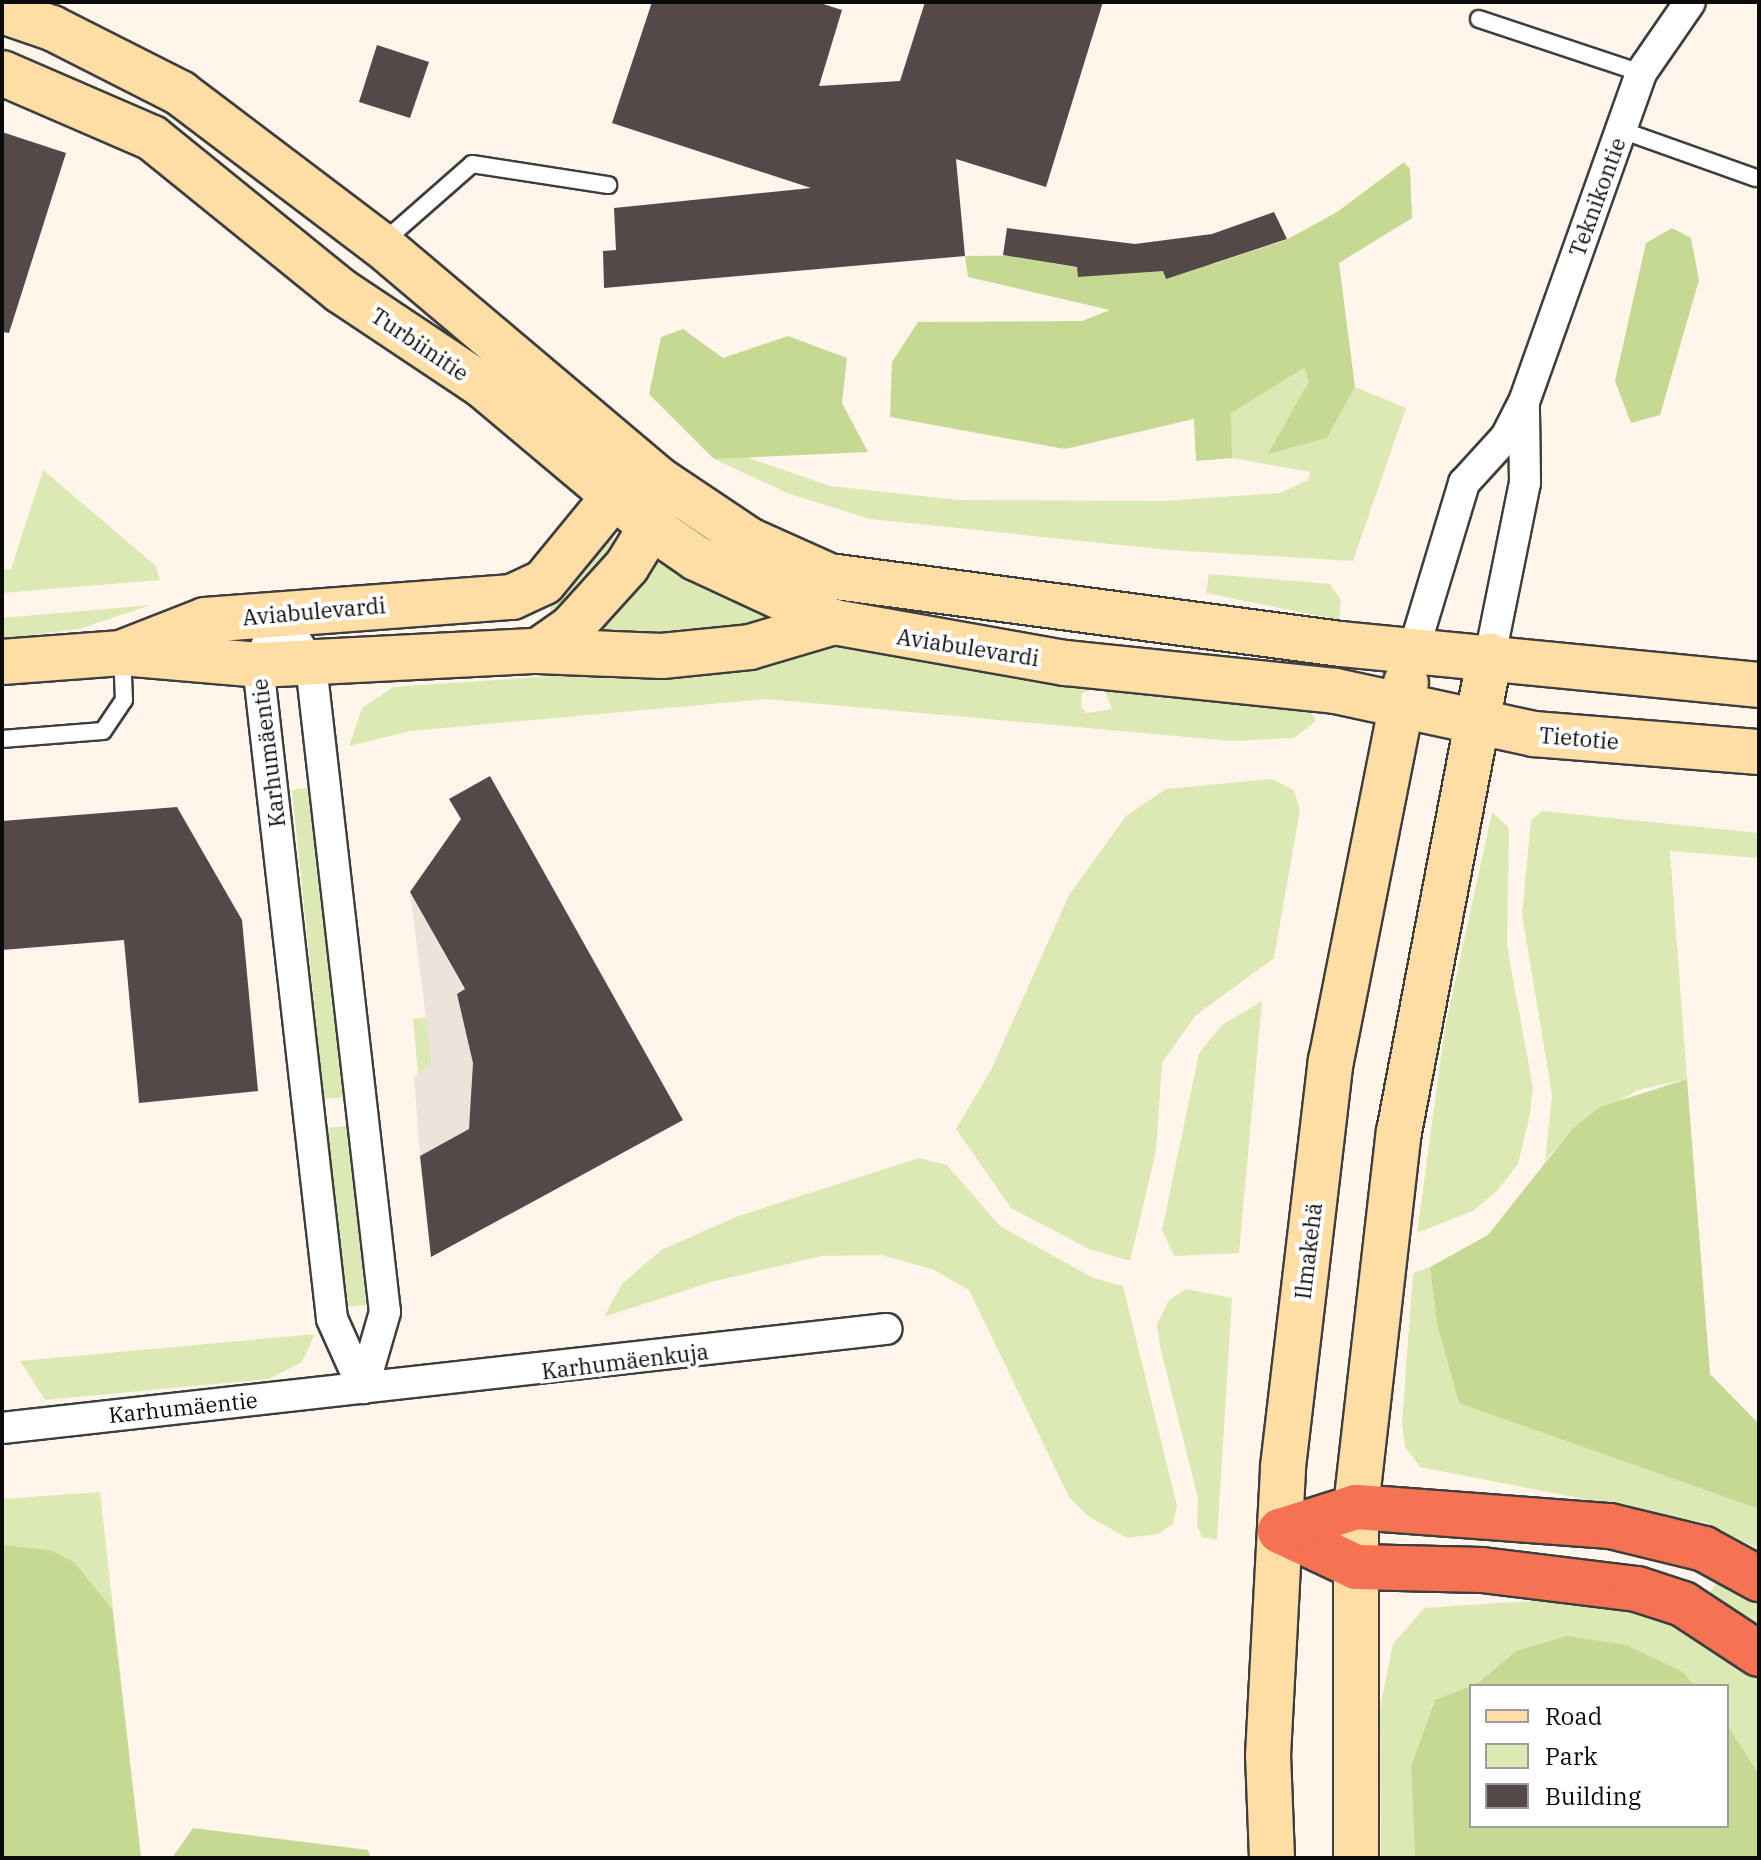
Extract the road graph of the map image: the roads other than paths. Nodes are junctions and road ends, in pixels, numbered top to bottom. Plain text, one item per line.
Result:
1 (1690, 2) edge
2 (2, 11) edge
3 (1479, 19) dead end
4 (2, 73) edge
5 (1641, 73) junction
6 (1621, 130) junction
7 (1756, 178) dead end
8 (608, 185) dead end
9 (380, 244) junction
10 (1524, 402) junction
11 (658, 479) junction
12 (612, 499) junction
13 (651, 527) junction
14 (280, 614) junction
15 (834, 622) junction
16 (538, 651) junction
17 (1413, 652) junction
18 (122, 653) junction
19 (1490, 656) junction
20 (2, 662) edge
21 (258, 665) junction
22 (311, 665) junction
23 (1759, 685) edge
24 (1400, 710) junction
25 (1475, 723) junction
26 (2, 739) edge
27 (1759, 752) edge
28 (886, 1329) dead end
29 (363, 1388) junction
30 (2, 1428) edge
31 (1356, 1507) junction
32 (1280, 1531) junction
33 (1356, 1567) junction
34 (1759, 1579) edge
35 (1759, 1654) edge
36 (1272, 1858) edge
37 (1356, 1858) edge

1 - 5 street, Teknikontie
2 - 9 street, Turbiinitie
3 - 5 lane
4 - 12 street, Turbiinitie
5 - 6 street, Teknikontie
6 - 7 lane
6 - 10 street, Teknikontie
8 - 9 lane
9 - 11 street, Turbiinitie
10 - 17 street, Teknikontie
10 - 19 street, Teknikontie
11 - 12 street, Aviabulevardi
11 - 13 street
11 - 17 street
12 - 13 street, Turbiinitie
12 - 14 street, Aviabulevardi
13 - 15 street, Turbiinitie
13 - 16 street
14 - 18 street, Aviabulevardi
14 - 21 street, Karhumäentie
14 - 22 street
15 - 16 street, Aviabulevardi
15 - 24 street, Aviabulevardi
16 - 22 street, Aviabulevardi
17 - 19 street
17 - 24 street, Ilmakehä
18 - 20 street, Aviabulevardi
18 - 21 street, Aviabulevardi
18 - 26 lane
19 - 23 street
19 - 25 street
21 - 22 street, Aviabulevardi
21 - 29 street, Karhumäentie
22 - 29 street
24 - 25 street, Tietotie
24 - 32 street, Ilmakehä
25 - 27 street, Tietotie
25 - 31 street
28 - 29 street, Karhumäenkuja
29 - 30 street, Karhumäentie
31 - 32 highway
31 - 33 street
31 - 34 highway
32 - 33 highway
32 - 36 street, Ilmakehä
33 - 35 highway
33 - 37 street

